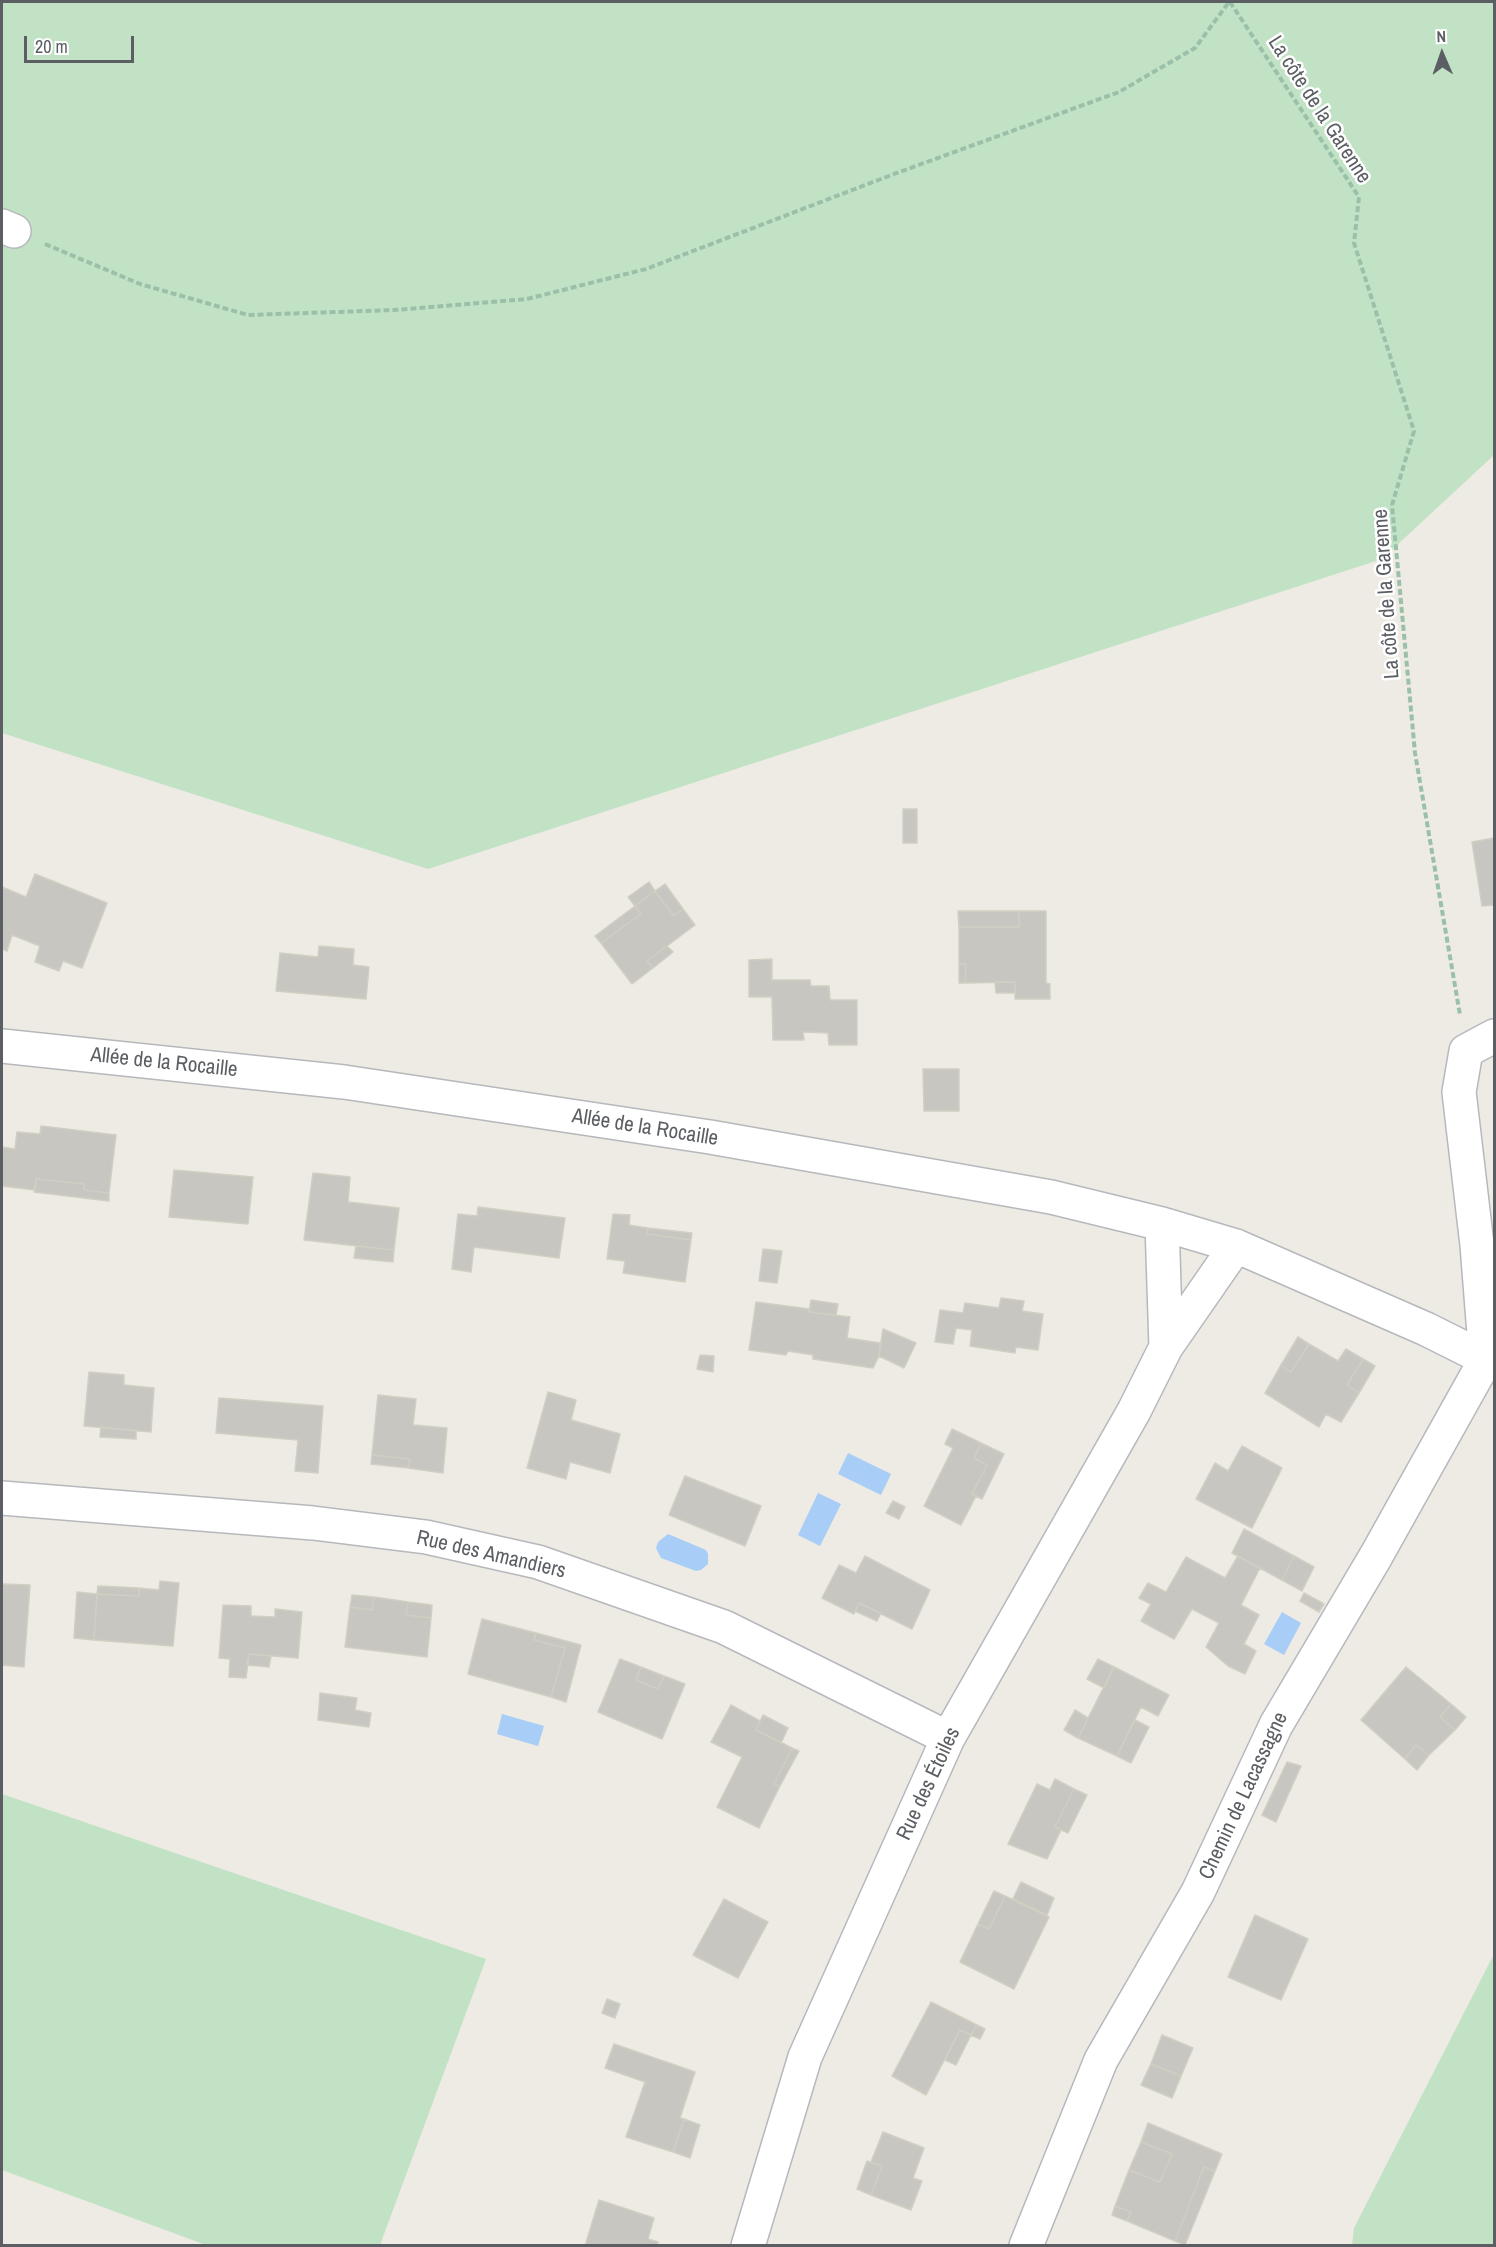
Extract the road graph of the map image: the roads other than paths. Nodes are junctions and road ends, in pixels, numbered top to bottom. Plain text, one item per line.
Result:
1 (1494, 1036) edge
2 (2, 1046) edge
3 (1162, 1224) junction
4 (1236, 1246) junction
5 (1166, 1347) junction
6 (1486, 1359) junction
7 (2, 1498) edge
8 (948, 1738) junction
9 (748, 2246) edge
10 (1026, 2246) edge

1 - 6 street
2 - 3 street, Allée de la Rocaille
3 - 4 street, Allée de la Rocaille
3 - 5 street
4 - 5 street, Rue des Étoiles
4 - 6 street, Allée de la Rocaille
5 - 8 street, Rue des Étoiles
6 - 10 street, Chemin de Lacassagne
7 - 8 street, Rue des Amandiers
8 - 9 street, Rue des Étoiles

